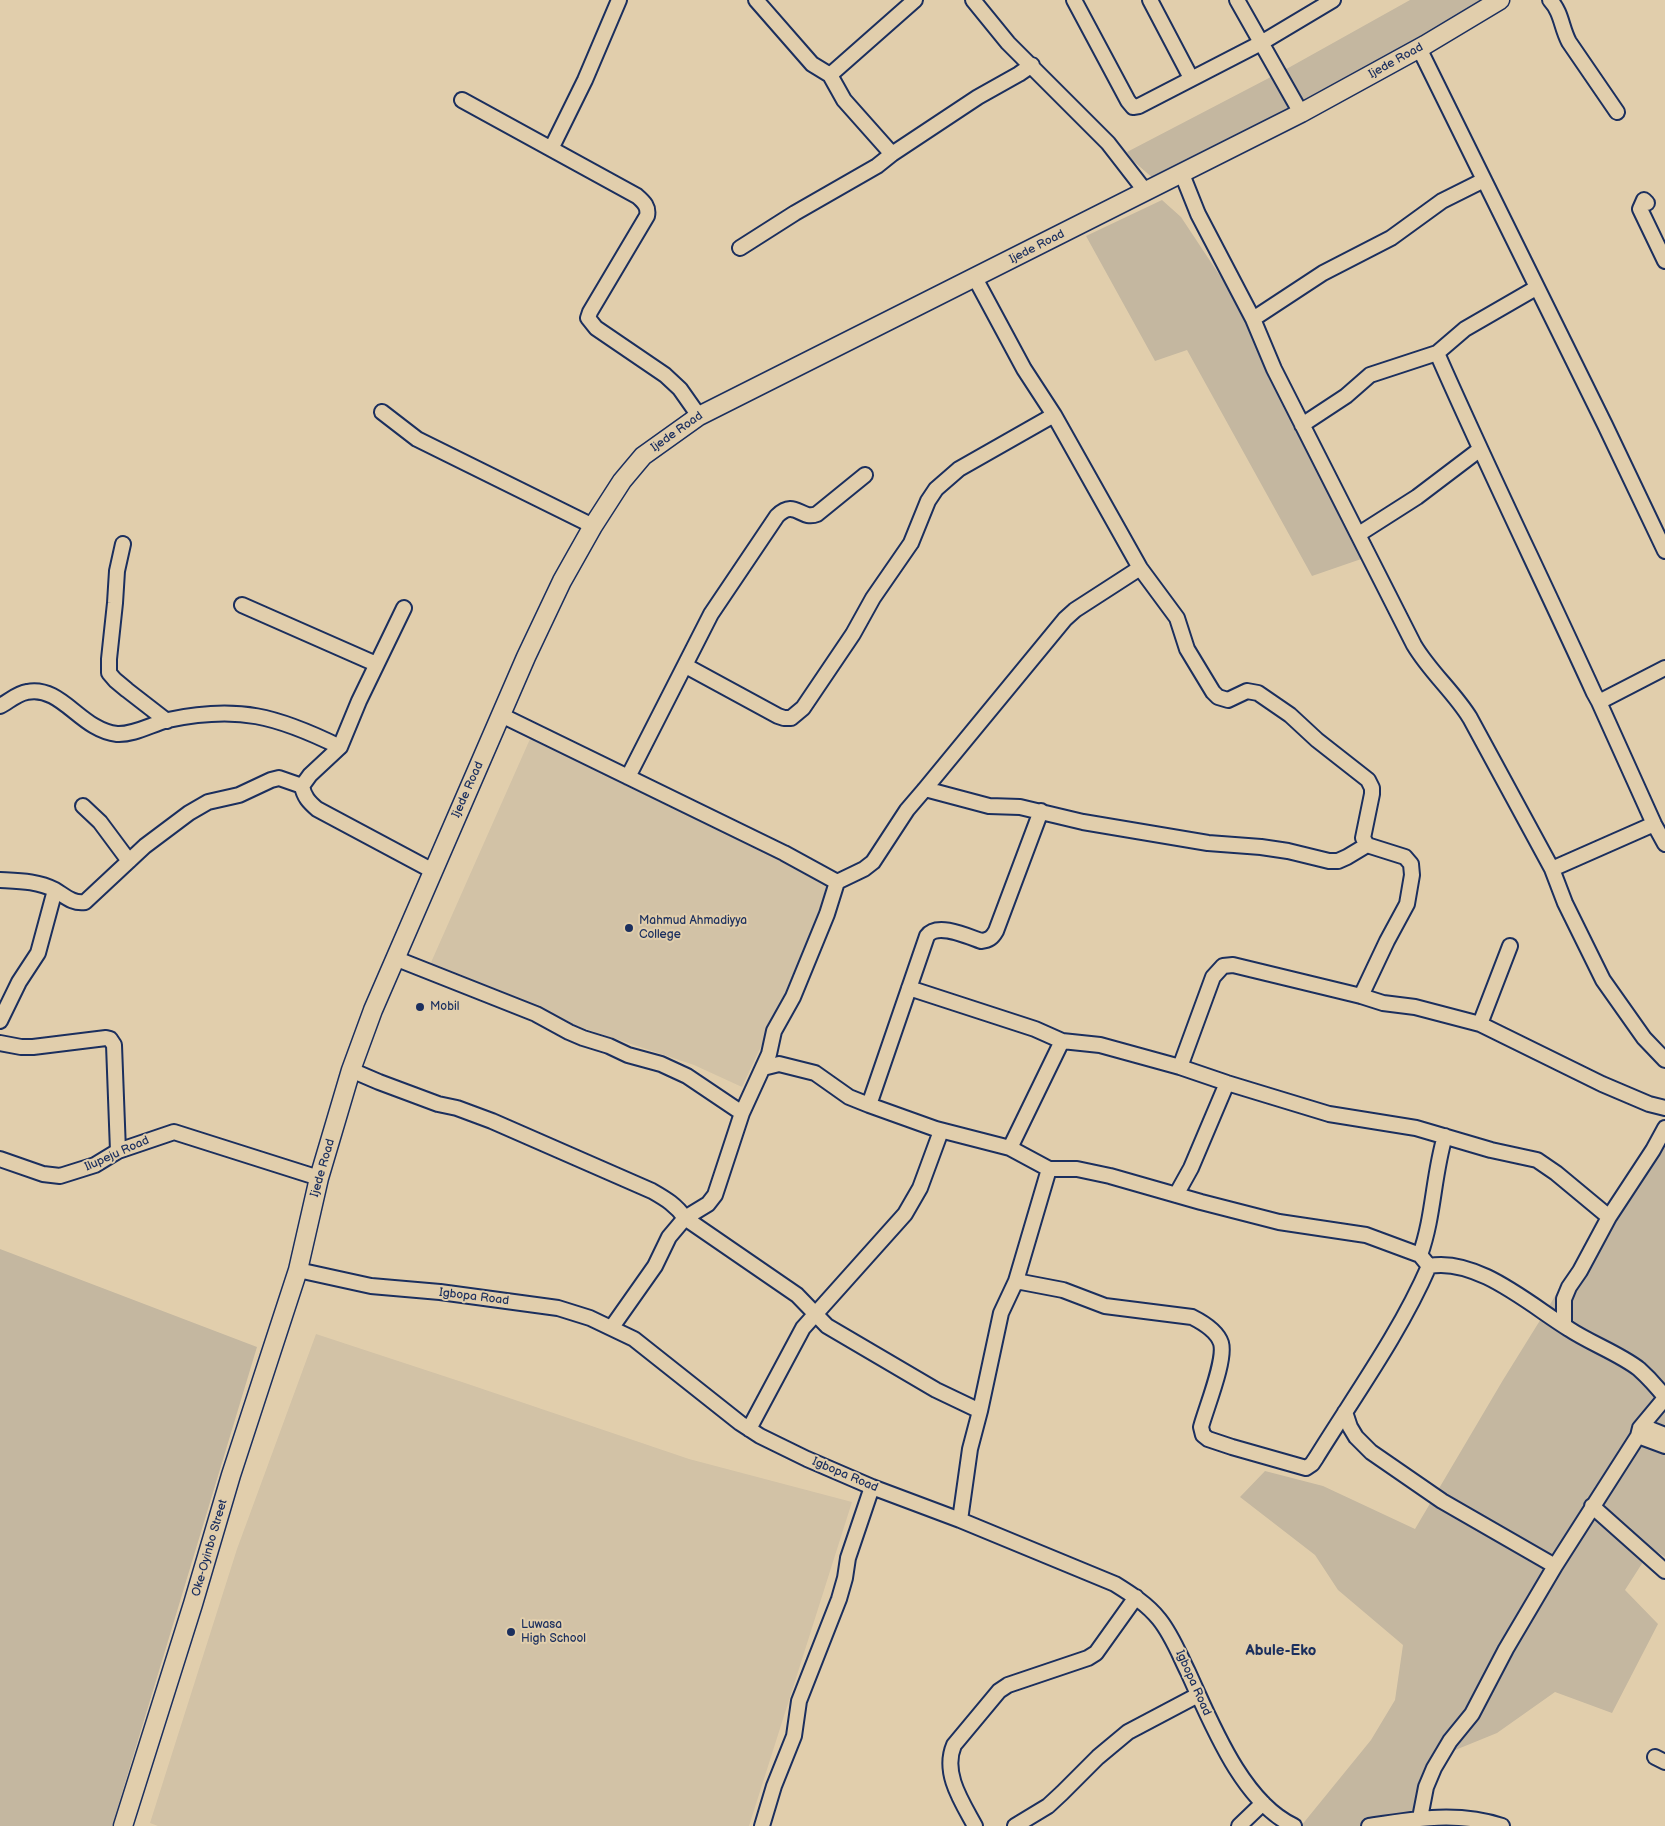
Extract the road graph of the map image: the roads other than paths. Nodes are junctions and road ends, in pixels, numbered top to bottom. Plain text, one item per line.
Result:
1 (618, 0) edge
2 (756, 0) edge
3 (915, 0) edge
4 (973, 0) edge
5 (1074, 0) edge
6 (1150, 0) edge
7 (1237, 0) edge
8 (1500, 0) edge
9 (1550, 0) edge
10 (1326, 2) edge
11 (1261, 43) junction
12 (1419, 48) junction
13 (1032, 65) junction
14 (830, 75) junction
15 (1191, 78) junction
16 (462, 100) dead end
17 (1616, 112) dead end
18 (1301, 113) junction
19 (551, 149) junction
20 (892, 154) junction
21 (1182, 174) junction
22 (1484, 180) junction
23 (1146, 192) junction
24 (1647, 203) dead end
25 (740, 248) dead end
26 (1665, 261) edge
27 (975, 278) junction
28 (1536, 288) junction
29 (1252, 319) junction
30 (1437, 353) junction
31 (382, 412) dead end
32 (1054, 415) junction
33 (699, 416) junction
34 (1302, 426) junction
35 (1479, 450) junction
36 (865, 475) dead end
37 (593, 526) junction
38 (1359, 534) junction
39 (123, 544) dead end
40 (1665, 551) edge
41 (1140, 568) junction
42 (242, 606) dead end
43 (404, 608) dead end
44 (376, 664) junction
45 (686, 666) junction
46 (1665, 668) edge
47 (1599, 702) junction
48 (0, 706) edge
49 (501, 715) junction
50 (167, 720) junction
51 (340, 747) junction
52 (628, 777) junction
53 (302, 786) junction
54 (925, 789) junction
55 (83, 806) dead end
56 (1041, 811) junction
57 (1654, 824) junction
58 (1665, 844) edge
59 (1367, 845) junction
60 (129, 861) junction
61 (1552, 870) junction
62 (433, 871) junction
63 (0, 880) edge
64 (837, 882) junction
65 (55, 890) junction
66 (1510, 946) dead end
67 (397, 959) junction
68 (909, 988) junction
69 (1362, 996) junction
70 (0, 1020) edge
71 (1480, 1024) junction
72 (1062, 1041) junction
73 (0, 1043) edge
74 (774, 1059) junction
75 (1665, 1060) edge
76 (1180, 1067) junction
77 (351, 1070) junction
78 (1227, 1084) junction
79 (869, 1105) junction
80 (1665, 1108) edge
81 (742, 1113) junction
82 (1665, 1128) edge
83 (941, 1130) junction
84 (1445, 1136) junction
85 (1010, 1148) junction
86 (118, 1151) junction
87 (0, 1159) edge
88 (1049, 1169) junction
89 (319, 1178) junction
90 (1176, 1195) junction
91 (1609, 1217) junction
92 (685, 1218) junction
93 (1424, 1260) junction
94 (298, 1270) junction
95 (1016, 1281) junction
96 (816, 1315) junction
97 (1564, 1326) junction
98 (612, 1327) junction
99 (1665, 1398) edge
100 (1656, 1410) junction
101 (980, 1411) junction
102 (1345, 1412) junction
103 (749, 1429) junction
104 (1665, 1429) edge
105 (1639, 1432) junction
106 (1665, 1435) edge
107 (1665, 1446) edge
108 (872, 1487) junction
109 (1592, 1506) junction
110 (960, 1520) junction
111 (1555, 1566) junction
112 (1665, 1571) edge
113 (1136, 1597) junction
114 (1198, 1695) junction
115 (1263, 1803) junction
116 (1420, 1818) junction
117 (123, 1826) edge
118 (762, 1826) edge
119 (975, 1826) edge
120 (1015, 1826) edge
121 (1239, 1826) edge
122 (1294, 1826) edge
123 (1369, 1826) edge
124 (1502, 1826) edge

1 - 19 street
2 - 14 street
3 - 14 street
4 - 13 street
5 - 15 street
6 - 15 street
7 - 11 street
8 - 12 main road, Ijede Road
9 - 17 street
10 - 11 street
11 - 15 street
11 - 18 street
12 - 18 main road, Ijede Road
12 - 22 street
13 - 20 street
13 - 23 street
14 - 20 street
16 - 19 street
18 - 21 main road, Ijede Road
19 - 33 street
20 - 25 street
21 - 23 main road, Ijede Road
21 - 29 street
22 - 28 street
22 - 29 street
23 - 27 main road, Ijede Road
24 - 26 street
27 - 32 street
27 - 33 main road, Ijede Road
28 - 30 street
28 - 40 street
29 - 34 street
30 - 34 street
30 - 35 street
31 - 37 street
32 - 41 street
32 - 45 street
33 - 37 main road, Ijede Road
34 - 38 street
35 - 38 street
35 - 47 street
36 - 45 street
37 - 49 main road, Ijede Road
38 - 61 street
39 - 50 street
41 - 54 street
41 - 59 street
42 - 44 street
43 - 44 street
44 - 51 street
45 - 52 street
46 - 47 street
47 - 57 street
48 - 50 street
49 - 52 street
49 - 62 main road, Ijede Road
50 - 51 street
51 - 53 street
52 - 64 street
53 - 60 street
53 - 62 street
54 - 56 street
54 - 64 street
55 - 60 street
56 - 59 street
56 - 68 street
57 - 58 street
57 - 61 street
59 - 69 street
60 - 65 street
61 - 75 street
62 - 67 main road, Ijede Road
63 - 65 street
64 - 74 street
65 - 70 street
66 - 71 street
67 - 77 main road, Ijede Road
67 - 81 street
68 - 72 street
68 - 79 street
69 - 71 street
69 - 76 street
71 - 80 street
72 - 76 street
72 - 85 street
73 - 86 street
74 - 79 street
74 - 81 street
76 - 78 street
77 - 89 main road, Ijede Road
77 - 92 street
78 - 84 street
78 - 90 street
79 - 83 street
81 - 92 street
82 - 91 street
83 - 85 street
83 - 96 street
84 - 91 street
84 - 93 street
85 - 88 street
86 - 87 street, Ilupeju Road
86 - 89 street, Ilupeju Road
88 - 90 street
88 - 95 street
89 - 94 main road, Ijede Road
90 - 93 street
91 - 97 street
92 - 96 street
92 - 98 street
93 - 97 street
93 - 102 street
94 - 98 street, Igbopa Road
94 - 117 main road, Oke-Oyinbo Street
95 - 101 street
95 - 102 street
96 - 101 street
96 - 103 street
97 - 99 street
98 - 103 street, Igbopa Road
99 - 100 street
100 - 104 street
100 - 105 street
101 - 110 street
102 - 111 street
103 - 108 street, Igbopa Road
105 - 106 street
105 - 107 street
105 - 109 street
108 - 110 street, Igbopa Road
108 - 118 street
109 - 111 street
109 - 112 street
110 - 113 street, Igbopa Road
111 - 116 street
113 - 114 street, Igbopa Road
113 - 119 street
114 - 115 street, Igbopa Road
114 - 120 street
115 - 121 street
115 - 122 street, Igbopa Road
116 - 123 street
116 - 124 street

